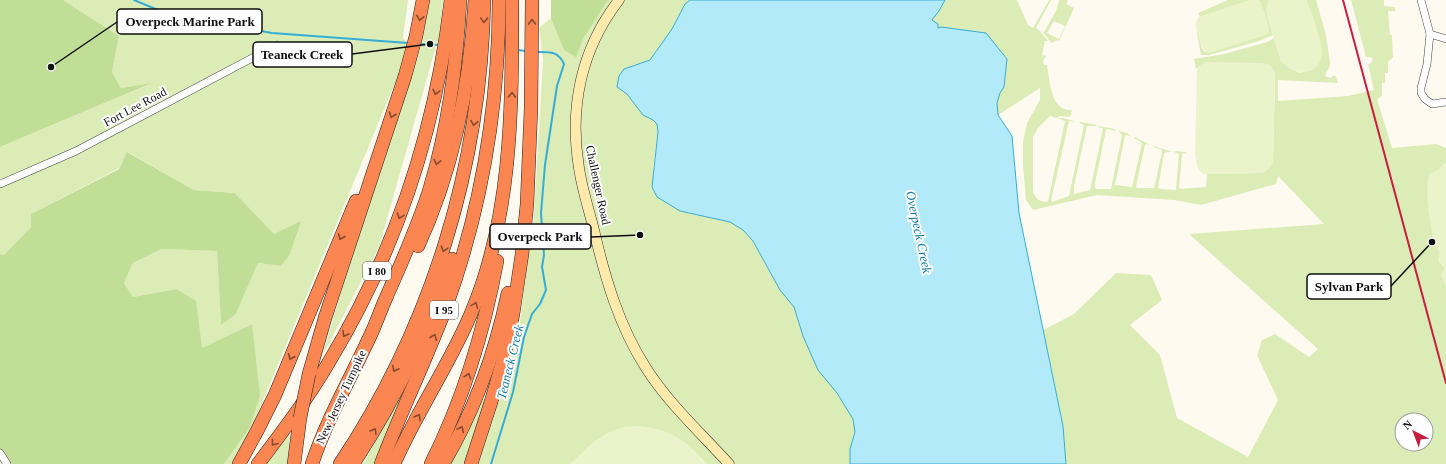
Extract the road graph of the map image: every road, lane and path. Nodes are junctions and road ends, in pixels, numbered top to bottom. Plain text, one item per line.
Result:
1 (423, 0) edge
2 (451, 0) edge
3 (460, 0) edge
4 (475, 0) edge
5 (484, 0) edge
6 (499, 0) edge
7 (512, 0) edge
8 (532, 0) edge
9 (618, 0) edge
10 (1421, 0) edge
11 (1430, 34) junction
12 (452, 39) junction
13 (1446, 39) edge
14 (478, 40) junction
15 (277, 45) dead end
16 (450, 54) junction
17 (476, 56) junction
18 (1446, 102) edge
19 (384, 137) junction
20 (488, 150) junction
21 (527, 169) junction
22 (0, 184) edge
23 (505, 190) junction
24 (372, 330) junction
25 (0, 453) edge
26 (7, 464) edge
27 (239, 464) edge
28 (258, 464) edge
29 (294, 464) edge
30 (312, 464) edge
31 (340, 464) edge
32 (353, 464) edge
33 (381, 464) edge
34 (394, 464) edge
35 (431, 464) edge
36 (443, 464) edge
37 (471, 464) edge
38 (729, 464) edge

1 -> 19 highway
2 - 12 highway
3 - 12 highway
4 - 14 highway
5 -> 14 highway
6 - 20 highway, I 95
23 -> 7 highway, I 95
21 -> 8 highway
9 - 38 street, Challenger Road
10 - 11 street
11 - 13 street
11 - 18 street
12 - 16 highway
14 - 17 highway
15 - 22 street, Fort Lee Road
16 -> 24 highway
16 -> 28 highway, I 80
17 - 24 highway
17 -> 31 highway
19 -> 27 highway
19 - 29 highway, bridge
32 -> 20 highway
33 -> 20 highway, I 95
36 -> 21 highway
21 - 37 highway
34 -> 23 highway, I 95
35 -> 23 highway
24 - 30 highway, New Jersey Turnpike
25 - 26 street

